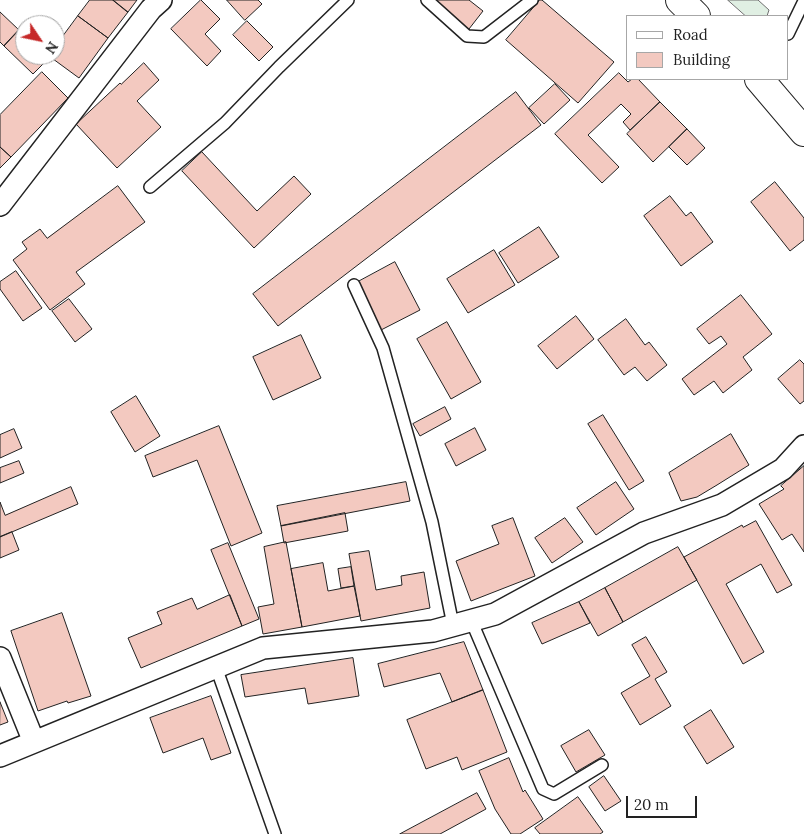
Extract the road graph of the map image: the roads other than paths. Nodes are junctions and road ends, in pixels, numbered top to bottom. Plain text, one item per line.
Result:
1 (161, 0) edge
2 (348, 0) edge
3 (427, 0) edge
4 (532, 0) edge
5 (680, 0) edge
6 (804, 2) edge
7 (695, 15) edge
8 (789, 32) edge
9 (762, 80) edge
10 (804, 132) edge
11 (150, 187) dead end
12 (0, 205) edge
13 (354, 285) dead end
14 (804, 446) edge
15 (462, 623) junction
16 (0, 658) edge
17 (216, 666) junction
18 (34, 742) junction
19 (0, 756) edge
20 (602, 765) dead end
21 (275, 834) edge

1 - 12 street
2 - 11 lane
3 - 4 lane
5 - 7 main road
6 - 8 lane
9 - 10 main road
13 - 15 lane
14 - 15 street
15 - 17 street
15 - 20 lane
16 - 18 street
17 - 18 street
17 - 21 lane
18 - 19 street

